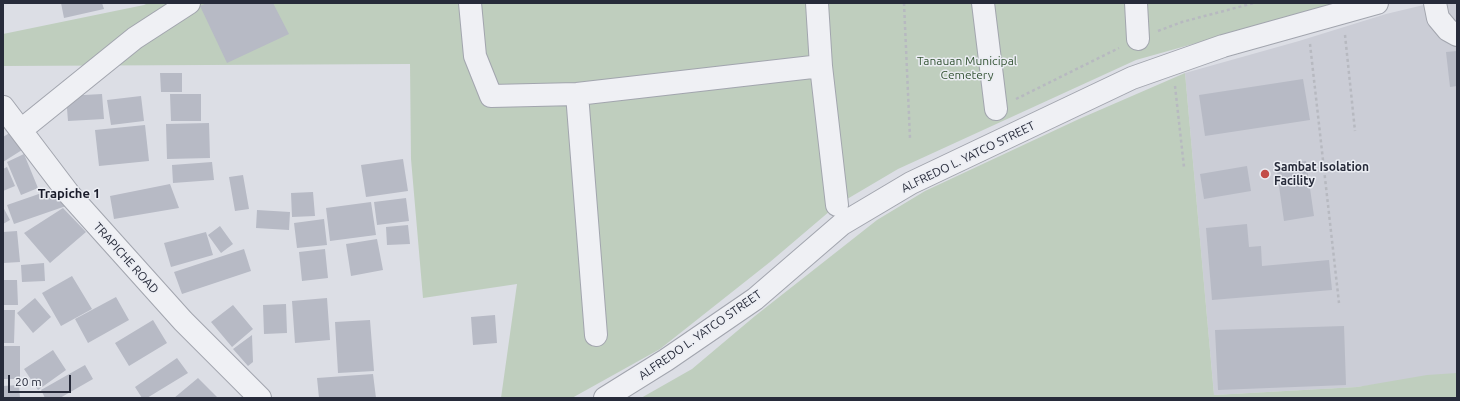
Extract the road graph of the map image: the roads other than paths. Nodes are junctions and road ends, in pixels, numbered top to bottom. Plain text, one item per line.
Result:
1 (189, 3) edge
2 (470, 3) edge
3 (817, 3) edge
4 (983, 3) edge
5 (1136, 3) edge
6 (1377, 3) edge
7 (1435, 3) edge
8 (1457, 35) edge
9 (1138, 39) dead end
10 (821, 66) junction
11 (577, 94) junction
12 (3, 107) edge
13 (996, 109) dead end
14 (21, 130) junction
15 (837, 205) dead end
16 (596, 335) dead end
17 (260, 398) edge
18 (605, 398) edge

1 - 14 street
2 - 11 street
3 - 10 street
4 - 13 street
5 - 9 street
6 - 18 street, ALFREDO L. YATCO STREET
7 - 8 street
10 - 11 street
10 - 15 street
11 - 16 street
12 - 14 street, TRAPICHE ROAD
14 - 17 street, TRAPICHE ROAD

